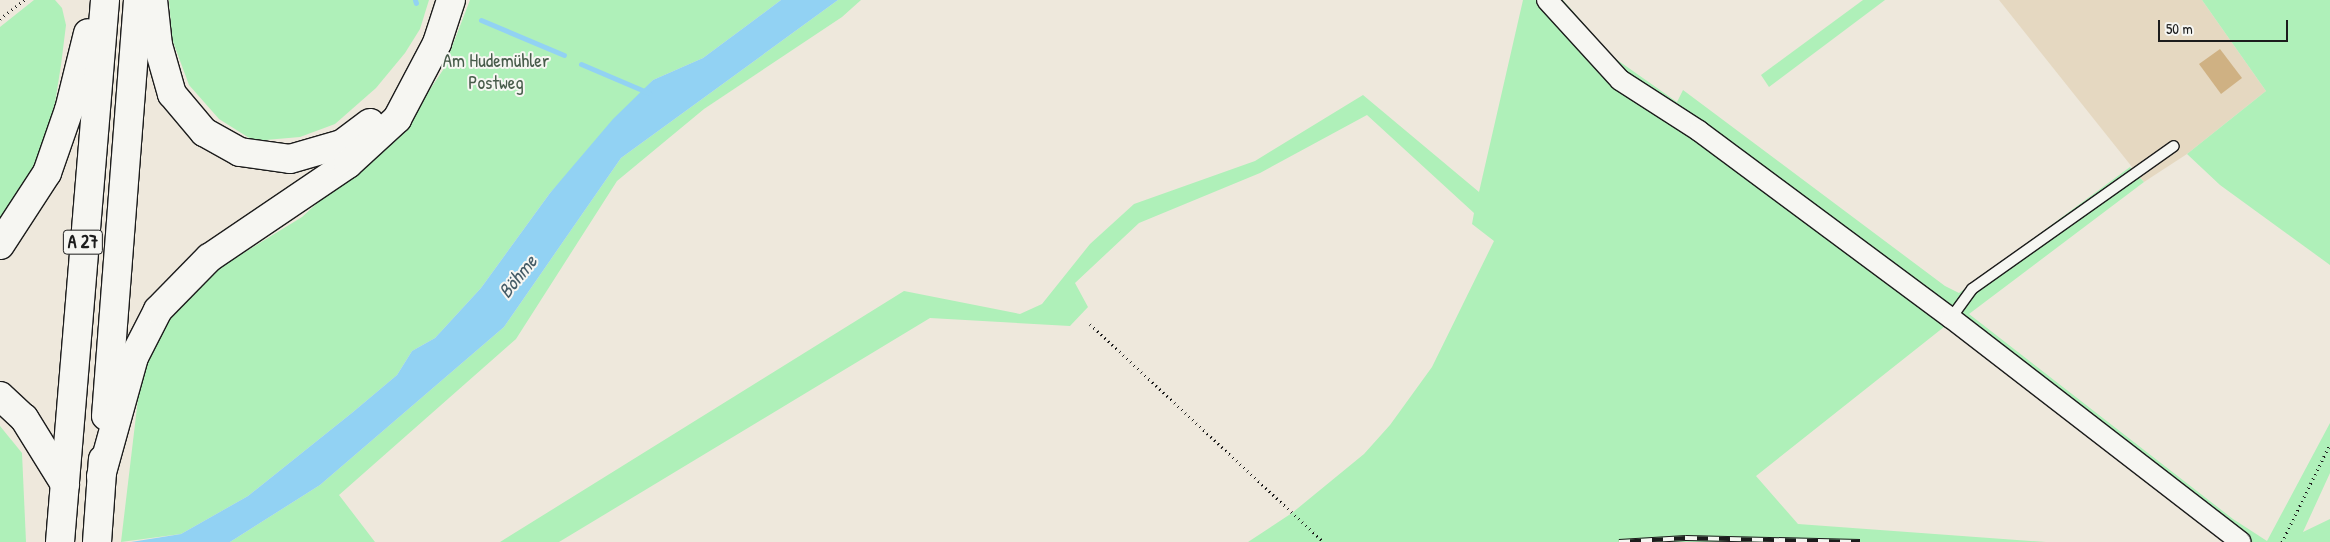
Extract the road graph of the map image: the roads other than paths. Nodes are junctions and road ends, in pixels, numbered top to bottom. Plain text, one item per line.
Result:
1 (96, 0) edge
2 (105, 0) edge
3 (138, 0) edge
4 (153, 0) edge
5 (451, 0) edge
6 (1547, 0) edge
7 (413, 86) junction
8 (2174, 146) dead end
9 (0, 245) edge
10 (1951, 318) junction
11 (0, 396) edge
12 (101, 476) junction
13 (65, 484) junction
14 (60, 542) edge
15 (97, 542) edge
16 (2241, 542) edge

1 - 9 highway
2 - 13 highway, A 27
3 - 12 highway, A 27
4 - 7 highway
5 - 7 highway
6 - 10 street
7 - 12 highway
8 - 10 lane
10 - 16 street
11 - 13 highway
12 - 15 highway, A 27
13 - 14 highway, A 27

